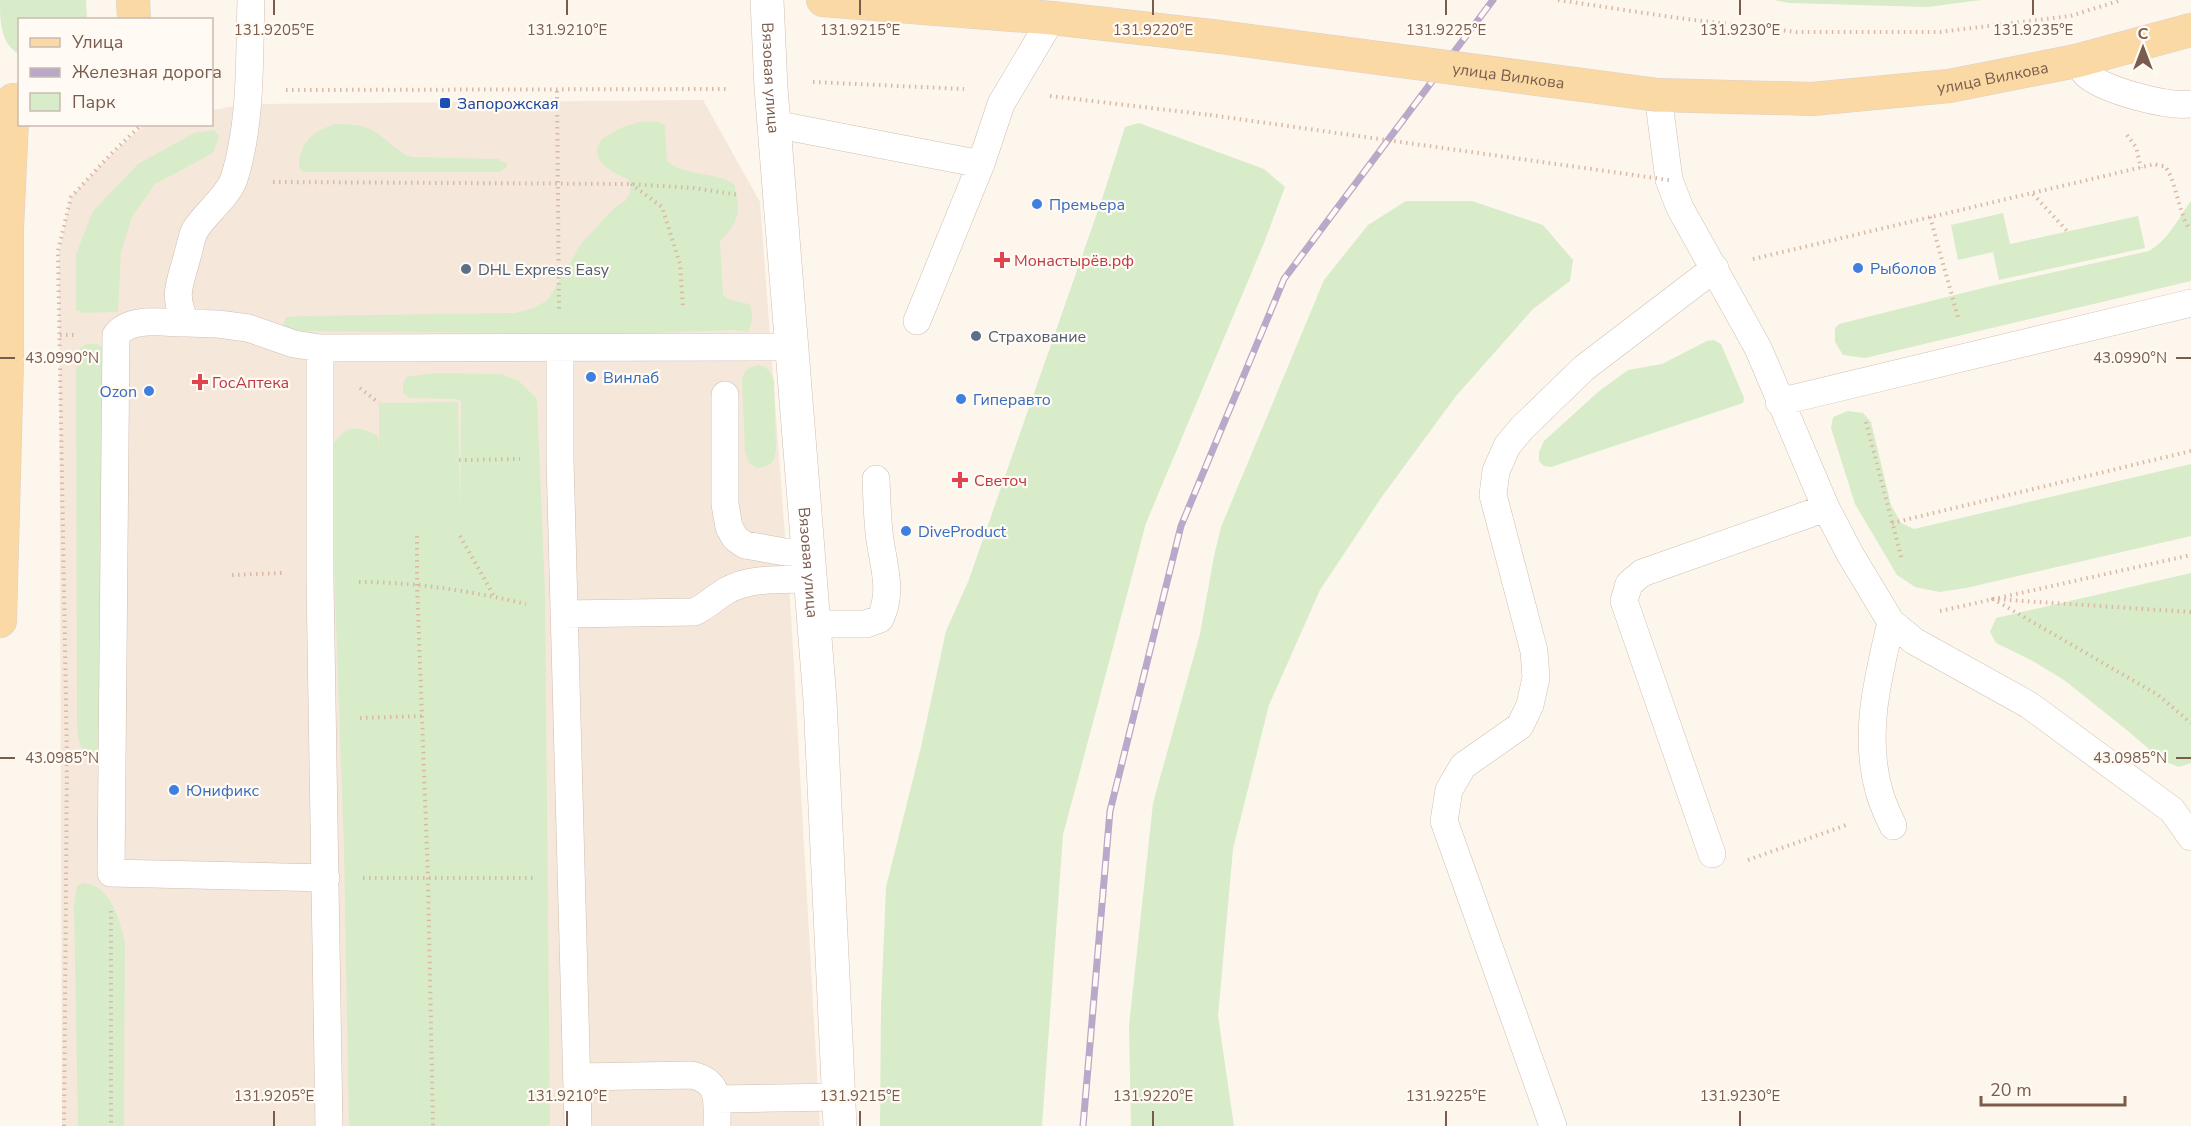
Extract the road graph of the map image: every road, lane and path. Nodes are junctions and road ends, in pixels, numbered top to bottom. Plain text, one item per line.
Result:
1 (135, 0) edge
2 (251, 0) edge
3 (767, 0) edge
4 (823, 0) edge
5 (1558, 0) edge
6 (2122, 0) edge
7 (134, 18) edge
8 (1052, 18) junction
9 (2191, 30) edge
10 (2076, 61) junction
11 (557, 91) dead end
12 (1658, 95) junction
13 (11, 98) edge
14 (2191, 104) edge
15 (1210, 115) dead end
16 (774, 124) junction
17 (140, 126) edge
18 (2119, 131) dead end
19 (981, 164) junction
20 (2141, 168) junction
21 (1669, 180) junction
22 (233, 182) junction
23 (558, 183) junction
24 (630, 184) junction
25 (2033, 193) junction
26 (781, 201) junction
27 (1930, 217) junction
28 (2191, 228) edge
29 (2068, 232) dead end
30 (1715, 268) junction
31 (559, 296) dead end
32 (2191, 303) edge
33 (917, 321) dead end
34 (186, 323) junction
35 (792, 347) junction
36 (320, 348) junction
37 (560, 348) junction
38 (686, 348) junction
39 (1969, 356) junction
40 (1856, 384) junction
41 (725, 395) dead end
42 (1779, 402) junction
43 (2191, 451) edge
44 (459, 460) dead end
45 (496, 460) dead end
46 (876, 479) dead end
47 (1826, 508) junction
48 (417, 536) dead end
49 (460, 536) dead end
50 (2191, 555) edge
51 (810, 565) junction
52 (284, 573) dead end
53 (232, 575) dead end
54 (378, 582) dead end
55 (417, 584) junction
56 (1993, 599) junction
57 (2191, 612) edge
58 (565, 614) junction
59 (0, 621) edge
60 (1891, 622) junction
61 (815, 624) junction
62 (422, 716) junction
63 (370, 718) dead end
64 (2191, 723) edge
65 (1880, 794) junction
66 (2181, 803) edge
67 (1893, 826) dead end
68 (2191, 837) edge
69 (1712, 854) joint
70 (111, 873) junction
71 (326, 878) junction
72 (360, 878) dead end
73 (428, 878) junction
74 (512, 878) dead end
75 (577, 1077) junction
76 (717, 1099) junction
77 (839, 1112) edge
78 (64, 1126) edge
79 (111, 1126) edge
80 (329, 1126) edge
81 (433, 1126) edge
82 (578, 1126) edge
83 (717, 1126) edge
84 (1553, 1126) edge

1 - 7 main road
2 - 22 lane
3 - 16 street, Вязовая улица
4 - 8 main road, улица Вилкова
5 - 6 path
8 - 12 main road, улица Вилкова, bridge
8 - 19 lane
9 - 10 main road, улица Вилкова
10 - 12 main road, улица Вилкова
10 - 14 lane
11 - 23 path
12 - 21 lane
13 - 59 main road
15 - 21 path, bridge
16 - 19 lane
16 - 26 street, Вязовая улица
17 - 78 path
18 - 20 path
19 - 33 lane
20 - 25 path
20 - 28 path
21 - 30 lane
22 - 23 path
22 - 34 lane
23 - 24 path
23 - 31 path
24 - 26 path
24 - 38 path
25 - 27 path
25 - 29 path
26 - 35 street, Вязовая улица
27 - 30 path
27 - 39 path
30 - 42 lane
30 - 84 lane
32 - 39 lane
34 - 36 lane
34 - 70 lane
35 - 38 lane
35 - 51 street, Вязовая улица
36 - 37 lane
36 - 71 lane
37 - 38 lane
37 - 58 lane
39 - 40 lane
40 - 42 lane
40 - 43 path
41 - 51 lane
42 - 47 lane
44 - 45 path
46 - 61 lane
47 - 60 lane
47 - 69 lane
48 - 55 path
49 - 55 path
50 - 56 path
51 - 58 lane
51 - 61 street, Вязовая улица
52 - 53 path
54 - 55 path
55 - 62 path
56 - 57 path
56 - 60 path
56 - 64 path
58 - 75 lane
60 - 65 lane
60 - 66 lane
61 - 77 street, Вязовая улица
62 - 63 path
62 - 73 path
65 - 67 lane
65 - 69 path
66 - 68 lane
70 - 71 lane
70 - 79 path
71 - 80 lane
72 - 73 path
73 - 74 path
73 - 81 path
75 - 76 lane
75 - 82 lane
76 - 77 lane
76 - 83 lane

